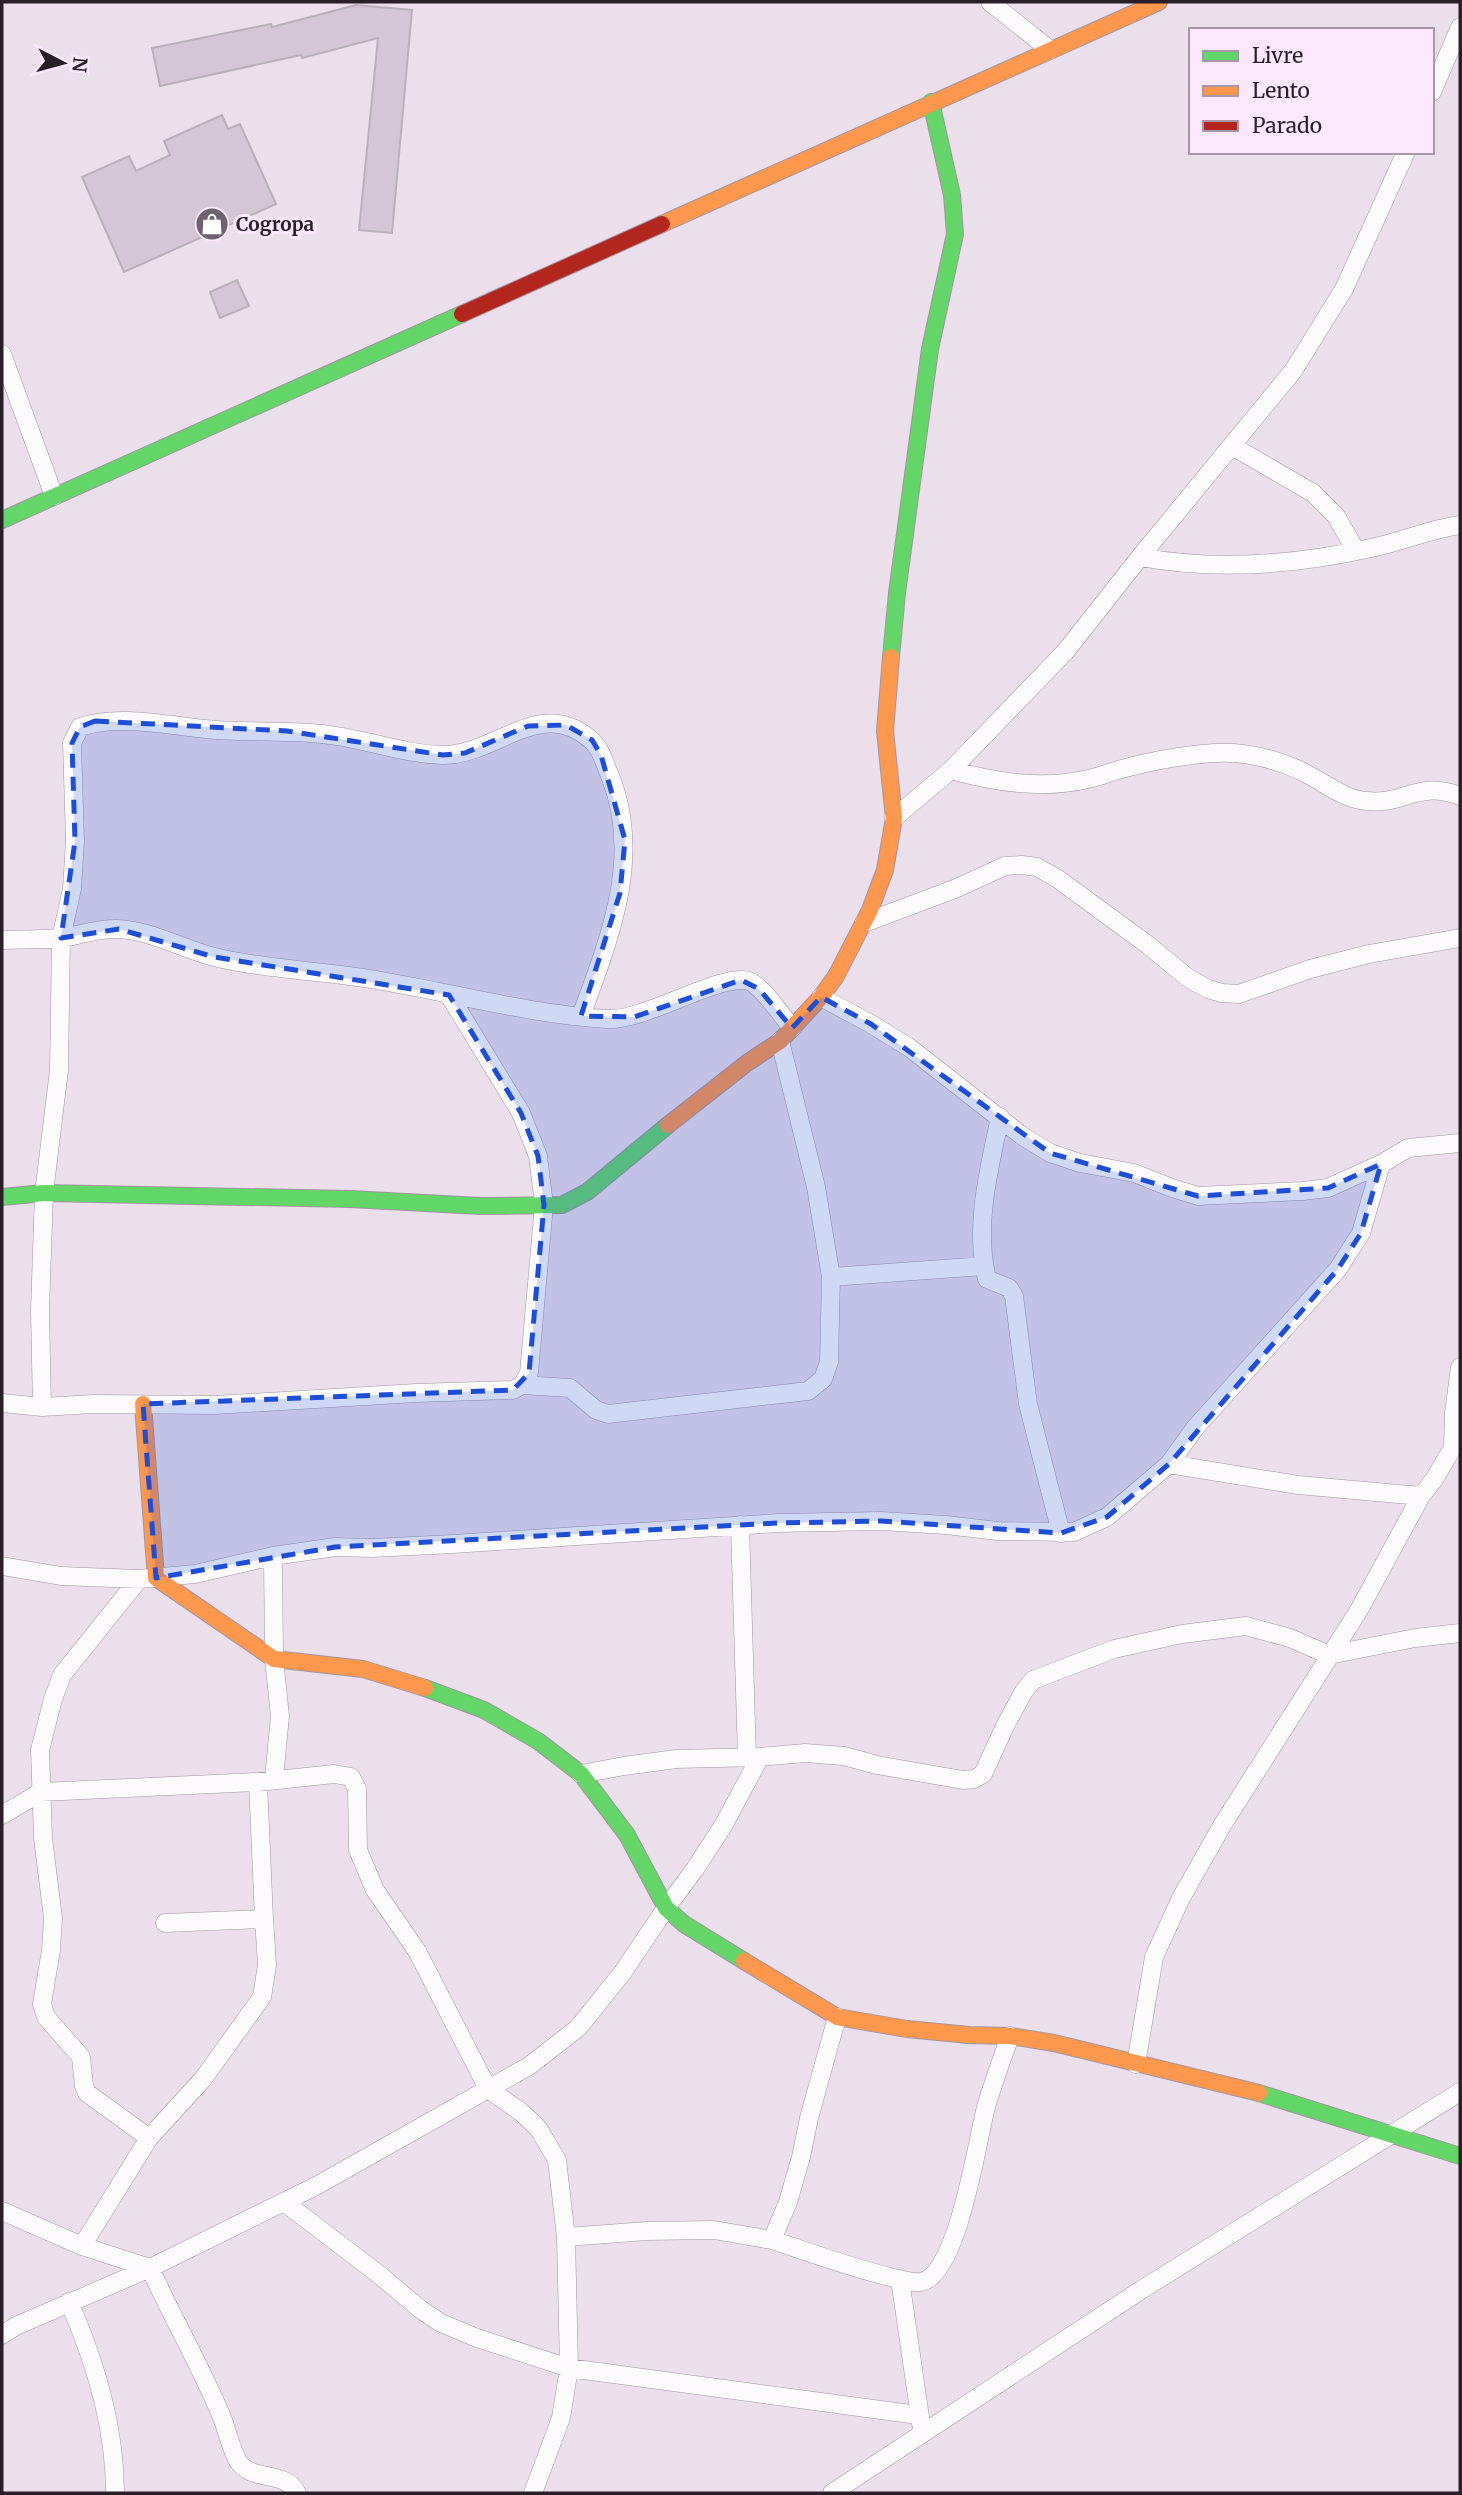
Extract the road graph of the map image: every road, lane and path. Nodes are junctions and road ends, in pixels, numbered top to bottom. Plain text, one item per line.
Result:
1 (989, 2) edge
2 (1158, 2) edge
3 (1460, 28) edge
4 (1050, 50) junction
5 (1434, 87) edge
6 (931, 102) junction
7 (1405, 154) edge
8 (2, 354) edge
9 (1232, 446) junction
10 (54, 496) junction
11 (2, 520) edge
12 (1460, 525) edge
13 (1356, 551) junction
14 (1140, 557) junction
15 (951, 770) junction
16 (1460, 796) edge
17 (894, 818) junction
18 (864, 923) junction
19 (61, 938) junction
20 (1460, 938) edge
21 (2, 940) edge
22 (449, 995) junction
23 (821, 997) junction
24 (581, 1016) junction
25 (786, 1035) junction
26 (1000, 1117) junction
27 (1460, 1143) edge
28 (1381, 1164) junction
29 (44, 1193) junction
30 (2, 1197) edge
31 (544, 1205) junction
32 (984, 1266) junction
33 (831, 1277) junction
34 (1460, 1367) edge
35 (522, 1385) junction
36 (2, 1403) edge
37 (143, 1404) junction
38 (42, 1407) junction
39 (1457, 1444) edge
40 (1169, 1464) junction
41 (1421, 1496) junction
42 (740, 1525) junction
43 (1061, 1533) junction
44 (273, 1556) junction
45 (2, 1566) edge
46 (147, 1578) junction
47 (1460, 1633) edge
48 (1329, 1655) junction
49 (274, 1659) junction
50 (753, 1757) junction
51 (581, 1774) junction
52 (266, 1780) junction
53 (41, 1792) junction
54 (2, 1815) edge
55 (666, 1908) junction
56 (264, 1919) junction
57 (165, 1923) dead end
58 (837, 2017) junction
59 (1010, 2036) junction
60 (1136, 2064) junction
61 (488, 2089) junction
62 (1460, 2092) edge
63 (1392, 2136) junction
64 (149, 2138) junction
65 (1460, 2156) edge
66 (284, 2202) junction
67 (2, 2211) edge
68 (566, 2237) junction
69 (772, 2240) junction
70 (82, 2246) junction
71 (150, 2268) junction
72 (900, 2279) junction
73 (69, 2302) junction
74 (2, 2335) edge
75 (569, 2368) junction
76 (918, 2414) junction
77 (923, 2433) junction
78 (115, 2493) edge
79 (297, 2493) edge
80 (533, 2493) edge
81 (832, 2493) edge

1 - 4 street
2 - 4 street
3 - 5 street
4 - 6 street
6 - 10 street
6 - 17 street
7 - 9 street
8 - 10 street
9 - 13 street
9 - 14 street
10 - 11 street
12 - 13 street
13 - 14 street
14 - 15 street
15 - 16 street
15 - 17 street
17 - 18 street
18 - 20 street
18 - 23 street
19 - 21 street
19 - 22 street
19 - 24 street
19 - 29 street
22 - 24 street
22 - 31 street
23 - 25 street
23 - 26 street
24 - 25 street
25 - 31 street
25 - 33 street
26 - 28 street
26 - 32 street
27 - 28 street
28 - 40 street
29 - 30 street
29 - 31 street
29 - 38 street
31 - 35 street
32 - 33 street
32 - 43 street
33 - 35 street
34 - 39 street
35 - 37 street
36 - 38 street
37 - 38 street
37 - 46 street
39 - 41 street
40 - 41 street
40 - 43 street
41 - 48 street
42 - 43 street
42 - 44 street
42 - 50 street
44 - 46 street
44 - 49 street
45 - 46 street
46 - 49 street
46 - 53 street
47 - 48 street
48 - 50 street
48 - 60 street
49 - 51 street
49 - 52 street
50 - 51 street
50 - 55 street
51 - 55 street
52 - 53 street
52 - 56 street
52 - 61 street
53 - 54 street
53 - 64 street
55 - 58 street
55 - 61 street
56 - 57 street
56 - 64 street
58 - 59 street
58 - 69 street
59 - 60 street
59 - 72 street
60 - 63 street
61 - 66 street
61 - 68 street
62 - 63 street
63 - 65 street
63 - 77 street
64 - 70 street
66 - 71 street
66 - 75 street
67 - 70 street
68 - 69 street
68 - 75 street
69 - 72 street
70 - 71 street
71 - 73 street
71 - 79 street
72 - 76 street
73 - 74 street
73 - 78 street
75 - 76 street
75 - 80 street
76 - 77 street
77 - 81 street

